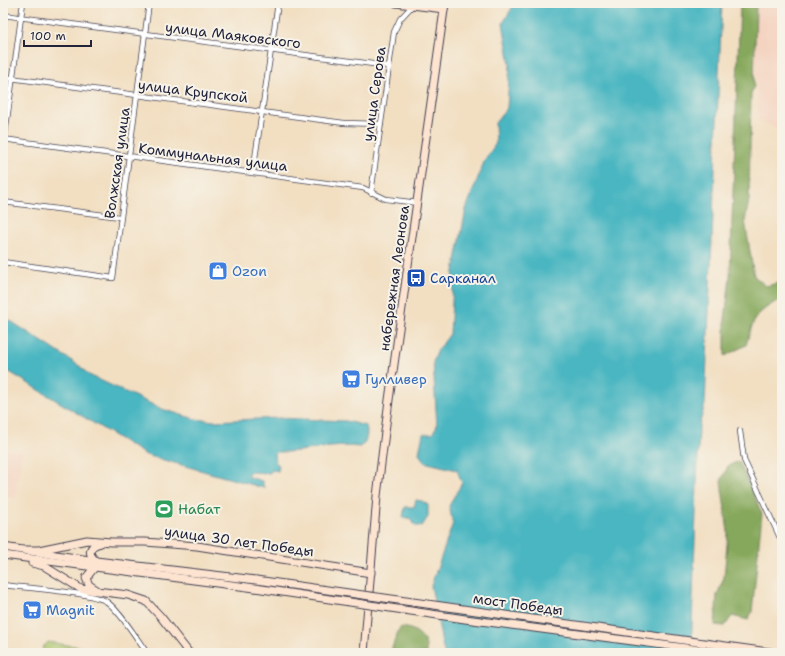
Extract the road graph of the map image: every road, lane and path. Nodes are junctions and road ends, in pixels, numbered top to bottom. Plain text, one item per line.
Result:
1 (23, 3) edge
2 (149, 3) edge
3 (278, 3) edge
4 (396, 3) edge
5 (413, 5) junction
6 (444, 6) edge
7 (3, 15) edge
8 (22, 17) junction
9 (145, 35) junction
10 (270, 50) junction
11 (388, 66) junction
12 (3, 77) edge
13 (13, 78) junction
14 (137, 95) junction
15 (261, 111) junction
16 (381, 124) junction
17 (4, 139) edge
18 (3, 149) edge
19 (129, 157) junction
20 (253, 172) junction
21 (371, 193) junction
22 (3, 202) edge
23 (418, 203) junction
24 (120, 217) junction
25 (3, 262) edge
26 (740, 431) dead end
27 (104, 542) junction
28 (782, 542) edge
29 (3, 547) edge
30 (26, 550) junction
31 (3, 556) edge
32 (95, 564) junction
33 (370, 573) junction
34 (256, 584) junction
35 (3, 585) edge
36 (97, 590) junction
37 (147, 653) edge
38 (189, 653) edge
39 (364, 653) edge
40 (724, 653) edge
41 (776, 653) edge

1 - 8 street
2 - 9 street, Волжская улица
3 - 10 street
4 - 5 main road
5 - 6 main road
5 - 11 street, улица Серова
6 - 23 main road, набережная Леонова
7 - 8 street, улица Маяковского
8 - 9 street, улица Маяковского
8 - 13 street
9 - 10 street, улица Маяковского
9 - 14 street, Волжская улица
10 - 11 street, улица Маяковского
10 - 15 street
11 - 16 street, улица Серова
12 - 13 street, улица Крупской
13 - 14 street, улица Крупской
13 - 17 street
14 - 15 street, улица Крупской
14 - 19 street, Волжская улица
15 - 16 street, улица Крупской
15 - 20 street
16 - 21 street, улица Серова
17 - 18 street
17 - 19 street, Коммунальная улица
19 - 20 street, Коммунальная улица
19 - 24 street, Волжская улица
20 - 21 street, Коммунальная улица
21 - 23 street, Коммунальная улица
22 - 24 street
23 - 33 main road, набережная Леонова
24 - 25 street, Волжская улица
26 - 28 street
27 - 30 main road, улица 30 лет Победы
27 - 32 main road
27 - 33 main road, улица 30 лет Победы
29 - 30 main road
30 - 32 main road
31 - 32 main road
31 - 36 main road
32 - 34 main road
32 - 36 main road
33 - 39 main road, набережная Леонова
34 - 40 main road, bridge
34 - 41 main road, мост Победы, bridge
35 - 37 street
36 - 38 main road

